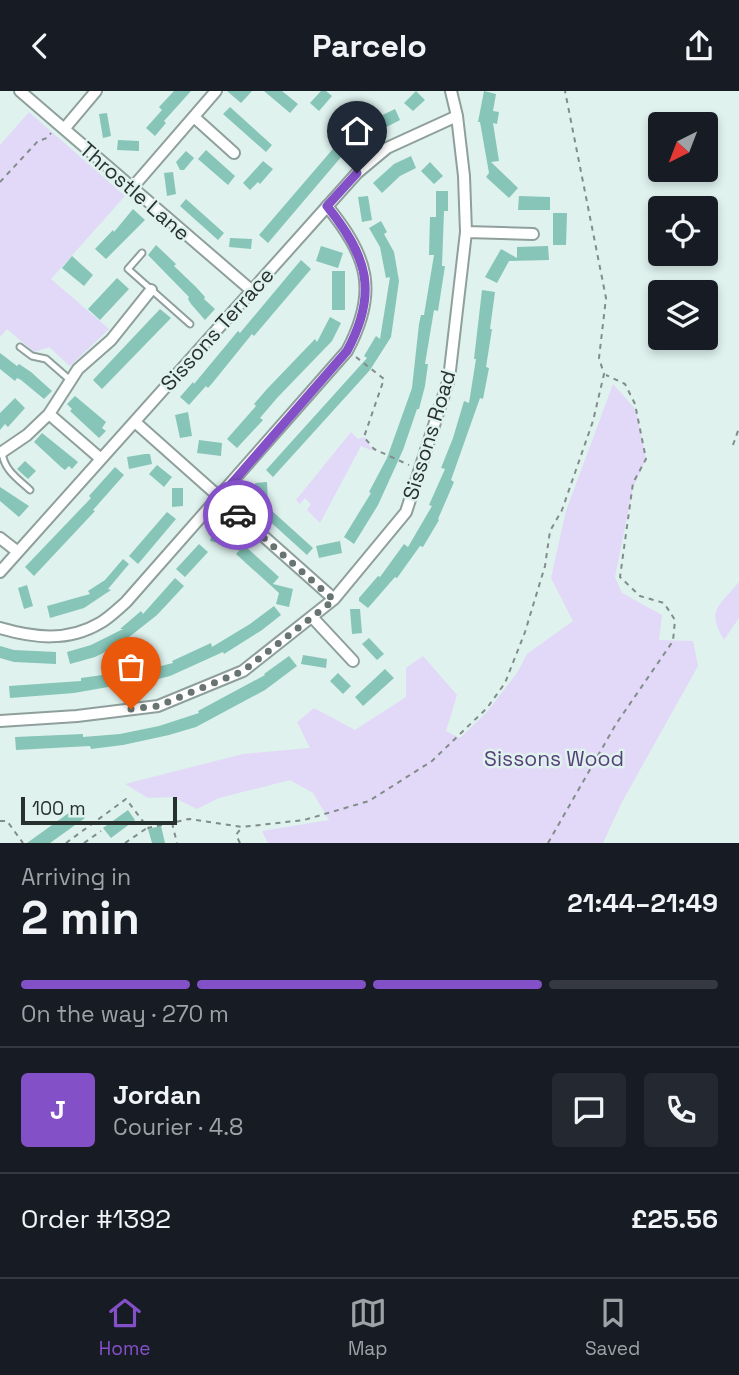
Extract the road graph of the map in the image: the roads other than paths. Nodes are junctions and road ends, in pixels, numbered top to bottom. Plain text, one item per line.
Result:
1 (20, 91) edge
2 (216, 91) edge
3 (451, 91) edge
4 (95, 92) edge
5 (457, 116) junction
6 (194, 117) junction
7 (64, 129) junction
8 (233, 153) dead end
9 (132, 188) junction
10 (327, 206) junction
11 (466, 232) junction
12 (533, 234) dead end
13 (142, 253) dead end
14 (151, 290) junction
15 (251, 291) junction
16 (190, 324) dead end
17 (20, 347) dead end
18 (70, 380) junction
19 (49, 414) junction
20 (135, 422) junction
21 (1, 451) edge
22 (101, 459) junction
23 (30, 490) dead end
24 (219, 498) junction
25 (0, 538) edge
26 (18, 552) junction
27 (0, 572) edge
28 (334, 600) junction
29 (312, 617) junction
30 (0, 628) edge
31 (353, 661) dead end
32 (0, 721) edge

1 - 7 street, Throstle Lane
2 - 6 street
3 - 5 street, Sissons Road
4 - 7 street
5 - 10 street, Sissons Terrace
5 - 11 street, Sissons Road
6 - 8 street
6 - 9 street
7 - 9 street, Throstle Lane
9 - 15 street, Throstle Lane
10 - 15 street, Sissons Terrace
10 - 24 street
11 - 12 street
11 - 28 street, Sissons Road
13 - 14 lane
14 - 16 lane
14 - 18 street
15 - 20 street, Sissons Terrace
17 - 18 lane
18 - 19 street
19 - 21 street
19 - 22 street
20 - 22 street, Sissons Terrace
20 - 24 street
21 - 23 lane
22 - 26 street, Sissons Terrace
24 - 28 street
24 - 30 street
25 - 26 street
26 - 27 street, Sissons Terrace
28 - 29 street, Sissons Road
29 - 31 street
29 - 32 street, Sissons Road

